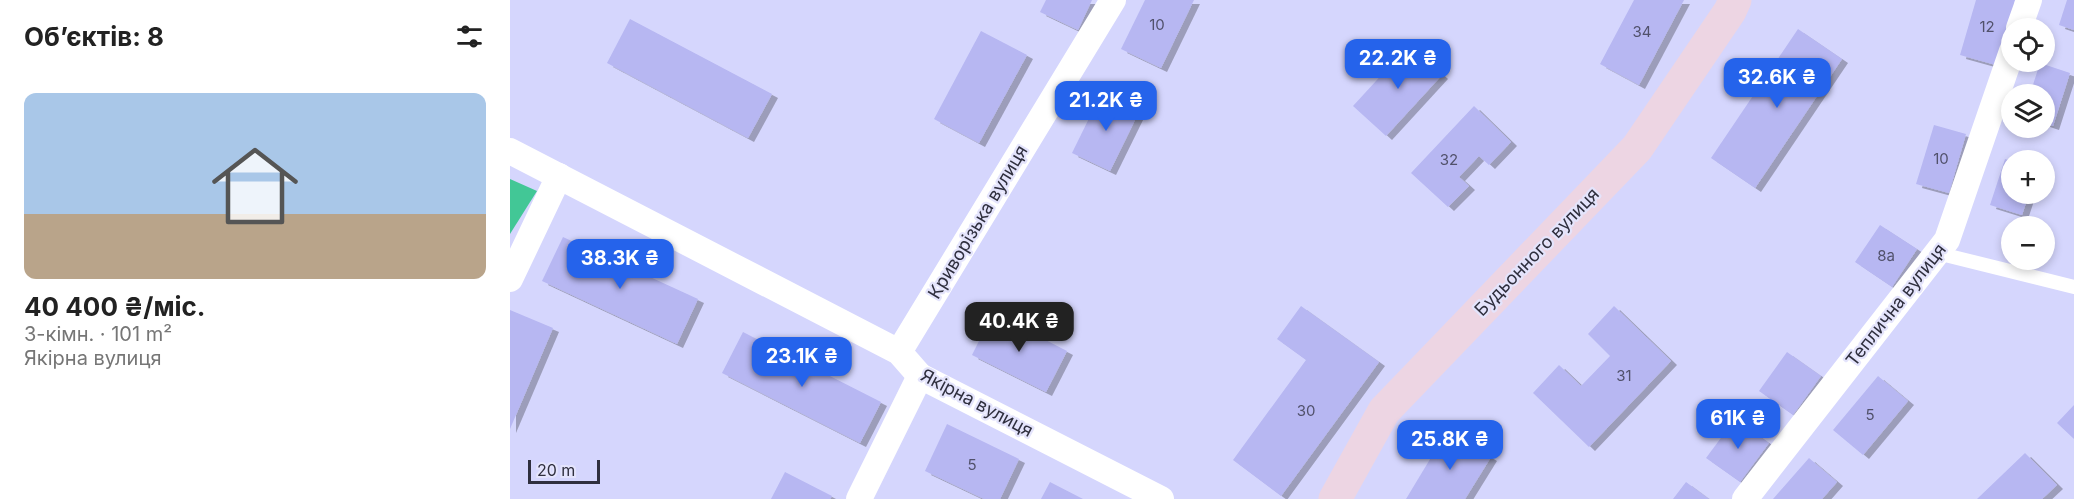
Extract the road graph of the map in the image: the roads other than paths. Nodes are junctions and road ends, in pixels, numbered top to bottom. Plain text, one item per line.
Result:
1 (1113, 0) edge
2 (1735, 0) edge
3 (2029, 0) edge
4 (2023, 18) edge
5 (2005, 72) edge
6 (510, 151) edge
7 (559, 176) junction
8 (1937, 252) junction
9 (510, 279) edge
10 (2074, 287) edge
11 (899, 351) junction
12 (920, 376) junction
13 (858, 499) edge
14 (1161, 499) edge
15 (1335, 499) edge
16 (1745, 499) edge

1 - 11 street, Криворізька вулиця
2 - 15 main road, Будьонного вулиця
3 - 4 street
5 - 8 street, Теплична вулиця
6 - 7 street, Якірна вулиця
7 - 9 street
7 - 11 street, Якірна вулиця
8 - 10 lane
8 - 16 street, Теплична вулиця
11 - 12 street, Якірна вулиця
12 - 13 street
12 - 14 street, Якірна вулиця

